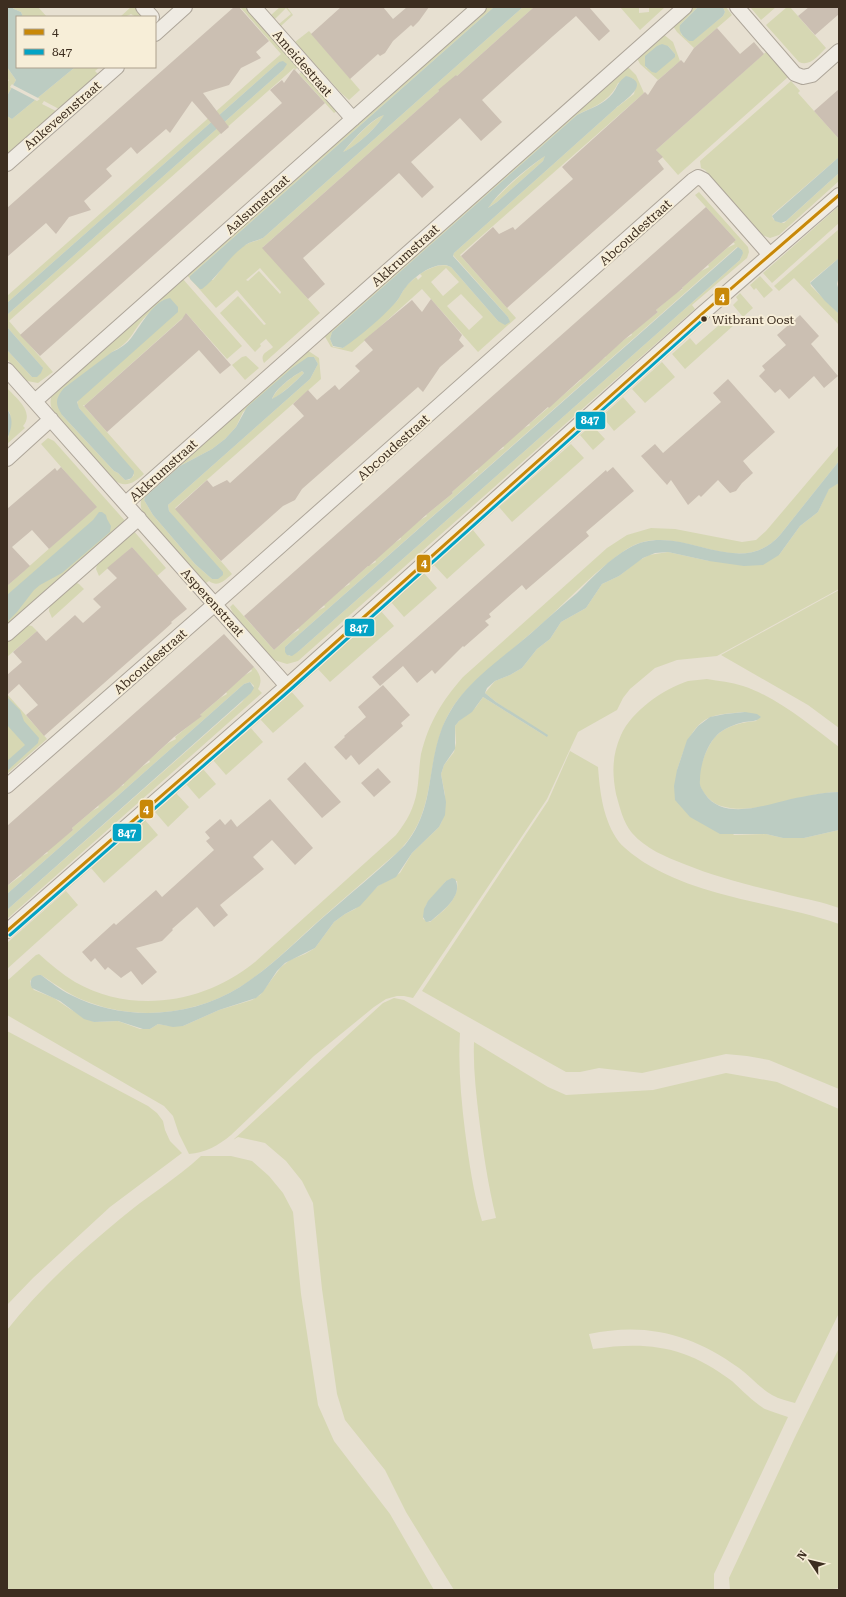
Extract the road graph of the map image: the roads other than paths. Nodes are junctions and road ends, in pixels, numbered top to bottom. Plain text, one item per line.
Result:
1 (143, 7) edge
2 (185, 7) edge
3 (254, 7) edge
4 (479, 7) edge
5 (685, 7) edge
6 (737, 7) edge
7 (151, 16) edge
8 (157, 27) edge
9 (839, 51) edge
10 (116, 68) edge
11 (353, 119) junction
12 (7, 164) edge
13 (839, 195) edge
14 (770, 255) junction
15 (7, 370) edge
16 (35, 401) junction
17 (51, 420) junction
18 (7, 459) edge
19 (126, 503) junction
20 (139, 518) junction
21 (215, 604) junction
22 (7, 634) edge
23 (287, 686) junction
24 (7, 786) edge
25 (7, 931) edge

1 - 7 street
2 - 8 street
3 - 11 street, Ameidestraat
4 - 11 street, Aalsumstraat
5 - 19 street, Akkrumstraat
6 - 9 street
10 - 12 street, Ankeveenstraat
11 - 16 street, Aalsumstraat
13 - 14 street
14 - 21 street, Abcoudestraat
14 - 23 street
15 - 16 street, Asperenstraat
16 - 17 street, Asperenstraat
17 - 18 street
17 - 19 street, Asperenstraat
19 - 20 street, Asperenstraat
20 - 21 street, Asperenstraat
20 - 22 street
21 - 23 street, Asperenstraat
21 - 24 street, Abcoudestraat
23 - 25 street

